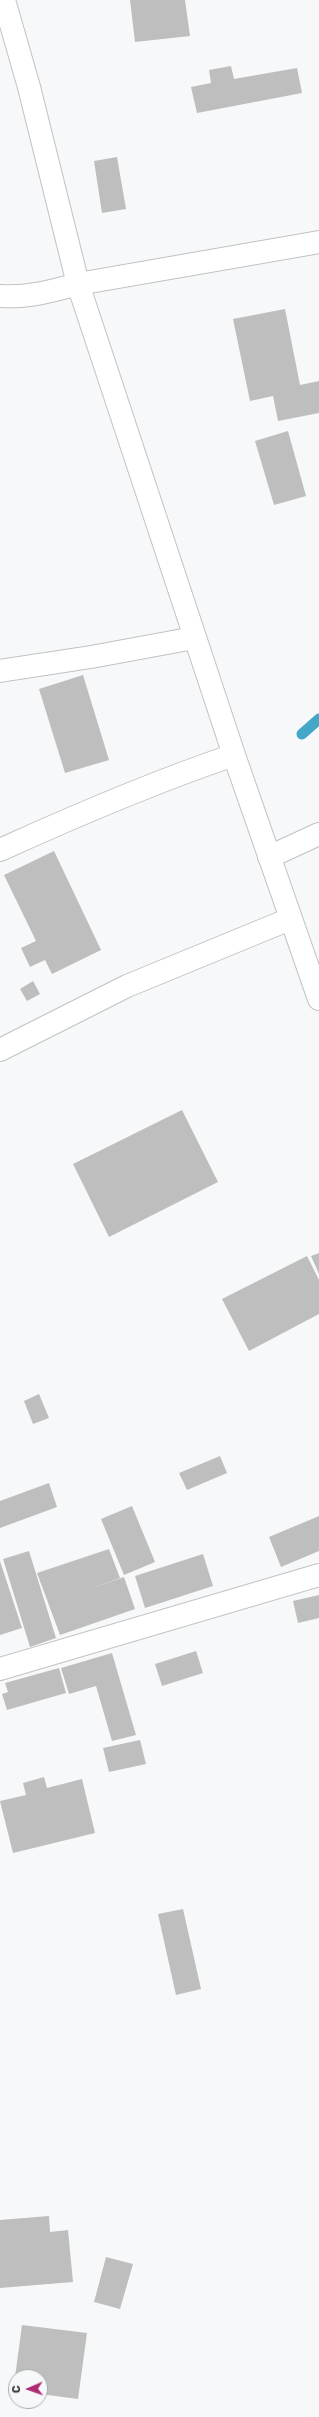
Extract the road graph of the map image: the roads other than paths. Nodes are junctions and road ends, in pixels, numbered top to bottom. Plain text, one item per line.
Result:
1 (4, 0) edge
2 (319, 242) edge
3 (78, 284) junction
4 (0, 296) edge
5 (194, 638) junction
6 (0, 671) edge
7 (234, 755) junction
8 (319, 834) edge
9 (0, 850) edge
10 (269, 857) junction
11 (290, 919) junction
12 (319, 999) edge
13 (0, 1050) edge
14 (319, 1575) edge
15 (0, 1668) edge

1 - 3 street
2 - 3 street
3 - 4 street
3 - 5 street
5 - 6 street
5 - 7 street
7 - 9 street
7 - 10 street
8 - 10 street
10 - 11 street
11 - 12 street
11 - 13 street
14 - 15 street

